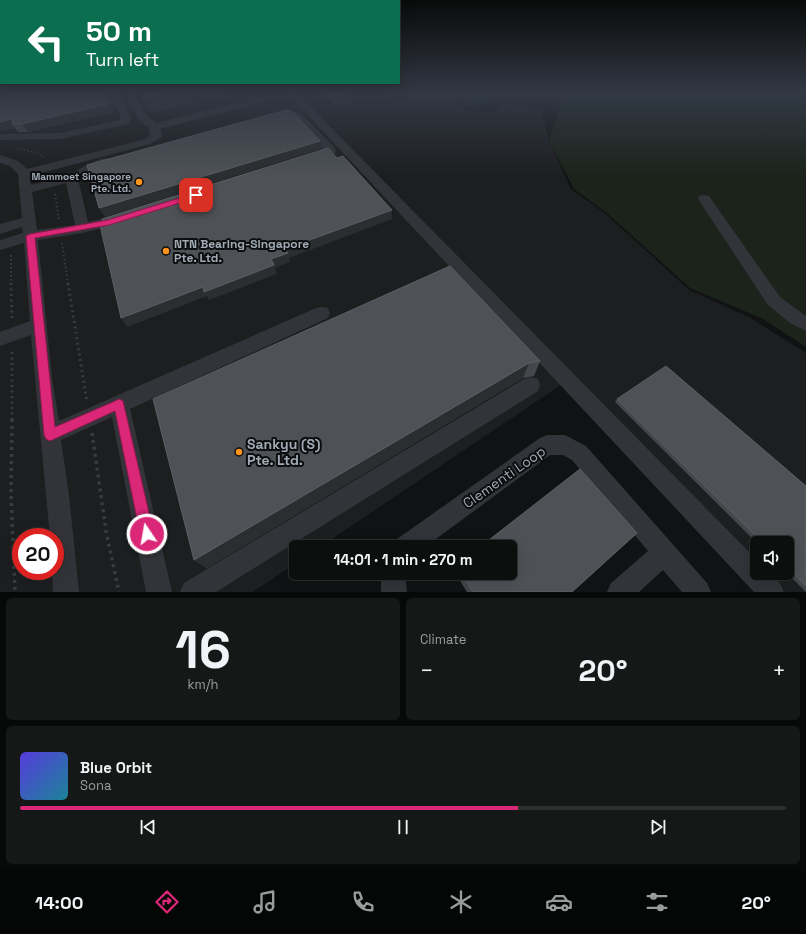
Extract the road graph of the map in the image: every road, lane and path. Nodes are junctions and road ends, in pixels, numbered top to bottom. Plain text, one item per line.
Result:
1 (125, 121) edge
2 (145, 121) edge
3 (179, 121) edge
4 (301, 121) edge
5 (319, 121) edge
6 (154, 127) junction
7 (1, 144) edge
8 (161, 148) edge
9 (0, 158) edge
10 (304, 161) edge
11 (51, 167) junction
12 (24, 174) junction
13 (71, 178) junction
14 (53, 182) junction
15 (25, 190) junction
16 (704, 199) dead end
17 (132, 215) edge
18 (29, 220) junction
19 (82, 228) junction
20 (0, 229) edge
21 (60, 232) junction
22 (30, 236) junction
23 (5, 244) edge
24 (322, 313) dead end
25 (806, 324) edge
26 (39, 325) junction
27 (6, 336) edge
28 (531, 385) dead end
29 (119, 404) junction
30 (90, 417) junction
31 (50, 435) junction
32 (414, 540) edge
33 (664, 553) junction
34 (393, 580) edge
35 (15, 592) edge
36 (66, 592) edge
37 (119, 592) edge
38 (159, 592) edge
39 (193, 592) edge
40 (394, 592) edge
41 (620, 592) edge
42 (698, 592) edge
43 (771, 592) edge

1 - 7 street
2 - 6 street
3 - 6 street
4 - 10 street
5 - 43 street
6 - 11 street
7 - 11 path
8 - 13 street
9 - 12 street
11 - 12 street
12 - 15 street
13 - 14 street
13 - 19 street
14 - 15 street
14 - 21 path
15 - 18 street
16 - 25 street
17 - 19 street
18 - 20 street
18 - 22 street
19 - 21 street
21 - 22 street
21 - 30 path
22 - 23 street
22 - 26 street
23 - 27 path
24 - 29 street
26 - 27 street
26 - 31 street
27 - 35 path
28 - 39 street
29 - 30 street
29 - 38 street
30 - 31 street
30 - 37 path
31 - 36 street
32 - 33 street, Clementi Loop
33 - 41 street
33 - 42 street, Clementi Loop
34 - 40 street

